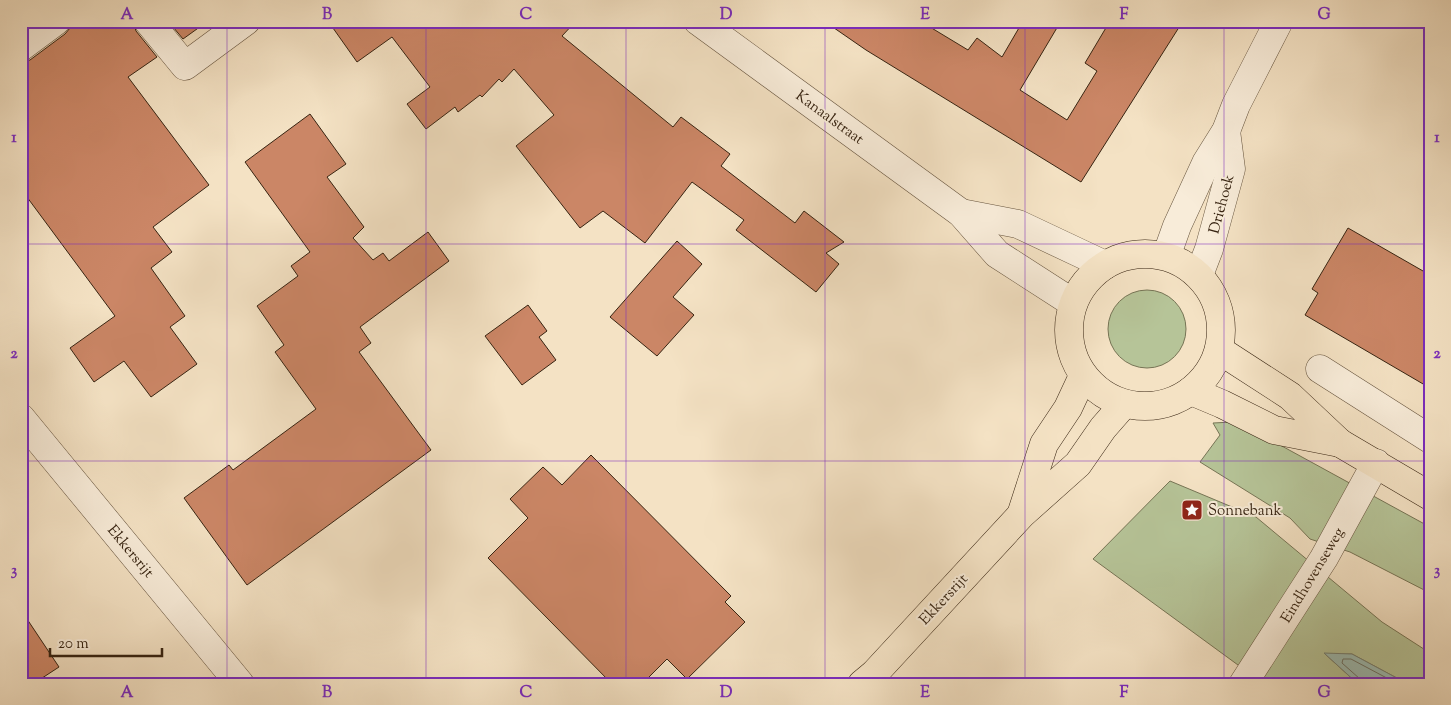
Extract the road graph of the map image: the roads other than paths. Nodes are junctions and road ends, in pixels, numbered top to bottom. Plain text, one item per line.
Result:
1 (56, 21) edge
2 (148, 21) edge
3 (246, 21) edge
4 (698, 21) edge
5 (1279, 21) edge
6 (21, 47) edge
7 (1226, 132) junction
8 (961, 213) junction
9 (1167, 254) junction
10 (1105, 265) junction
11 (1199, 275) junction
12 (1073, 303) junction
13 (1219, 350) junction
14 (1320, 369) dead end
15 (1083, 376) junction
16 (1191, 392) junction
17 (1124, 404) junction
18 (21, 418) edge
19 (1430, 439) edge
20 (1340, 443) junction
21 (1376, 463) junction
22 (1430, 496) edge
23 (1022, 514) junction
24 (240, 684) edge
25 (862, 684) edge
26 (1243, 684) edge

1 - 6 street
2 - 3 street
4 - 8 street, Kanaalstraat
5 - 7 street, Driehoek
7 - 9 street, Driehoek
7 - 11 street, Driehoek
8 - 10 street, Kanaalstraat
8 - 12 street, Kanaalstraat
9 - 10 main road
9 - 11 main road
10 - 12 main road
11 - 13 main road
12 - 15 main road
13 - 16 main road
13 - 20 main road
14 - 19 street
15 - 17 main road
15 - 23 main road, Ekkersrijt
16 - 17 main road
16 - 20 main road
17 - 23 main road, Ekkersrijt
18 - 24 street, Ekkersrijt
20 - 21 main road
21 - 22 main road
21 - 26 street, Eindhovenseweg
23 - 25 main road, Ekkersrijt

